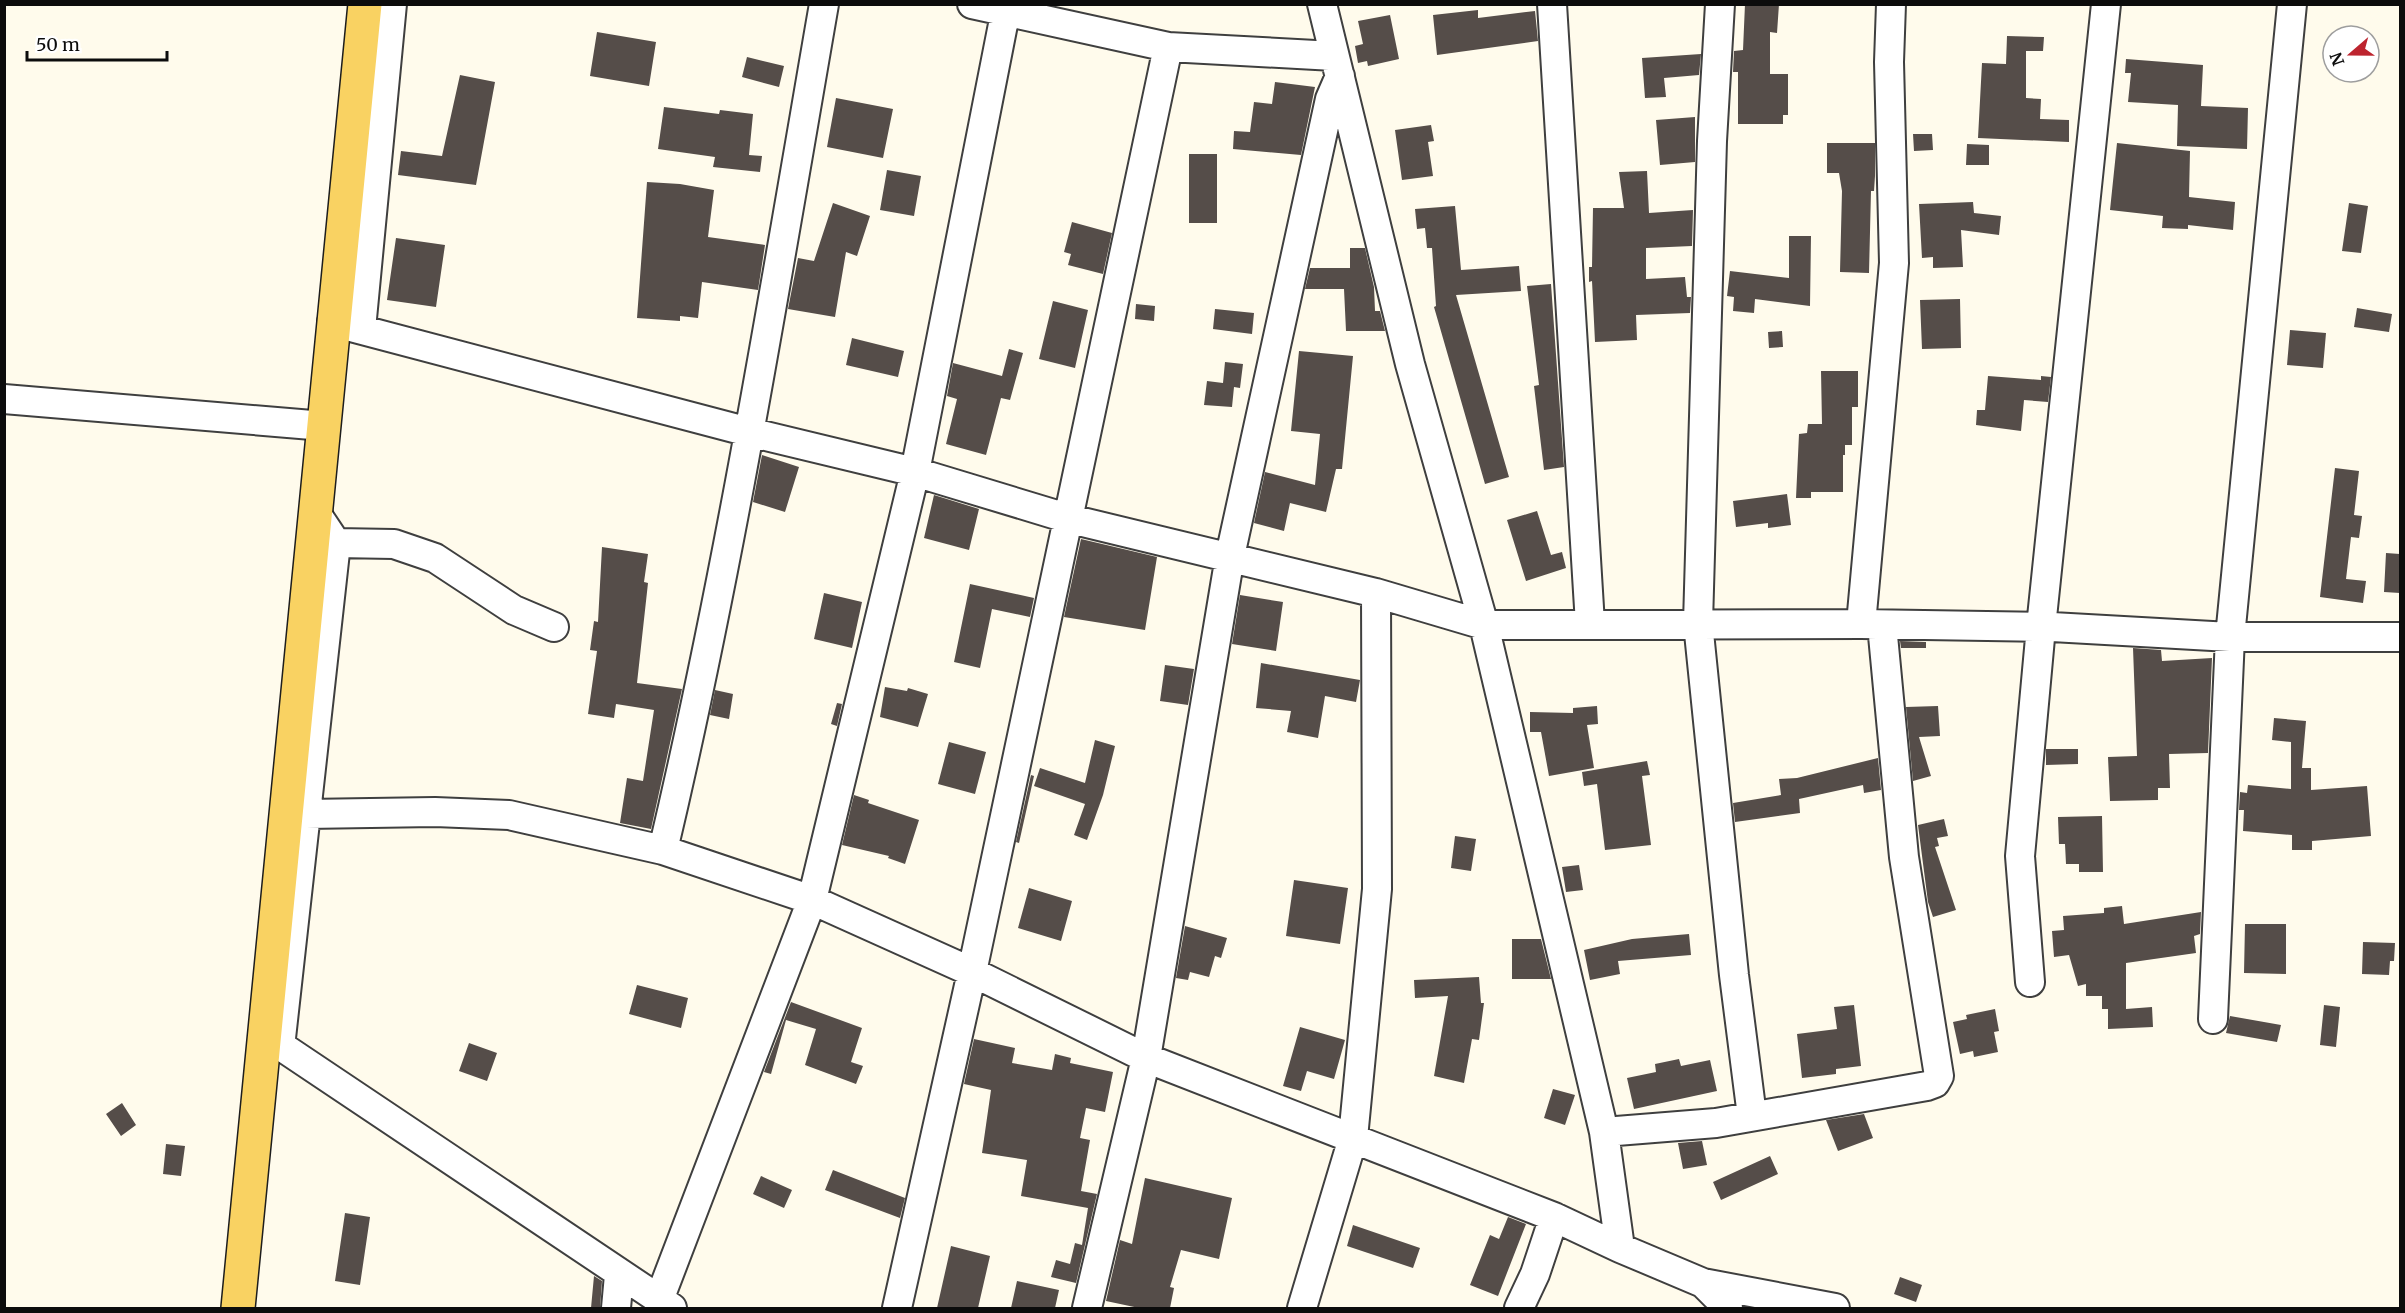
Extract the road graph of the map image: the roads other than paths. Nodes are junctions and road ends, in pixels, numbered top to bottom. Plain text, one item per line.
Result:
1 (365, 4) edge
2 (392, 4) edge
3 (824, 4) edge
4 (972, 4) edge
5 (1322, 4) edge
6 (1552, 4) edge
7 (1720, 4) edge
8 (1891, 4) edge
9 (2106, 4) edge
10 (2292, 4) edge
11 (1006, 8) edge
12 (1168, 47) junction
13 (1337, 66) junction
14 (346, 325) junction
15 (4, 399) edge
16 (324, 426) junction
17 (749, 432) junction
18 (915, 472) junction
19 (316, 513) junction
20 (1070, 519) junction
21 (336, 543) junction
22 (1230, 556) junction
23 (1376, 593) junction
24 (1698, 623) junction
25 (1590, 624) junction
26 (1484, 625) junction
27 (1871, 625) junction
28 (554, 627) dead end
29 (2041, 627) junction
30 (2230, 637) junction
31 (2400, 637) edge
32 (306, 814) junction
33 (663, 850) junction
34 (812, 900) junction
35 (972, 972) junction
36 (2030, 982) dead end
37 (2213, 1019) dead end
38 (272, 1041) junction
39 (1146, 1058) junction
40 (1752, 1116) junction
41 (1604, 1132) junction
42 (1353, 1138) junction
43 (1554, 1217) junction
44 (1620, 1248) junction
45 (619, 1275) junction
46 (1703, 1283) junction
47 (666, 1304) edge
48 (238, 1308) edge
49 (616, 1308) edge
50 (897, 1308) edge
51 (1087, 1308) edge
52 (1302, 1308) edge
53 (1519, 1308) edge
54 (1728, 1308) edge
55 (1835, 1308) edge

1 - 14 main road
2 - 14 street
3 - 17 street
4 - 11 street
5 - 13 street
6 - 25 street
7 - 24 street
8 - 27 street
9 - 29 street
10 - 30 street
11 - 12 street
11 - 18 street
12 - 13 street
12 - 20 street
13 - 22 street
13 - 26 street
14 - 16 main road
14 - 17 street
15 - 16 street
16 - 19 main road
17 - 18 street
17 - 33 street
18 - 20 street
18 - 34 street
19 - 21 street
19 - 38 main road
20 - 22 street
20 - 35 street
21 - 28 street
21 - 32 street
22 - 23 street
22 - 39 street
23 - 26 street
23 - 42 street
24 - 25 street
24 - 27 street
24 - 40 street
25 - 26 street
26 - 41 street
27 - 29 street
27 - 40 street
29 - 30 street
29 - 36 street
30 - 31 street
30 - 37 street
32 - 33 street
32 - 38 street
33 - 34 street
34 - 35 street
34 - 47 street
35 - 39 street
35 - 50 street
38 - 45 street
38 - 48 main road
39 - 42 street
39 - 51 street
40 - 41 street
41 - 44 street
42 - 43 street
42 - 52 street
43 - 44 street
43 - 53 street
44 - 46 street
45 - 47 street
45 - 49 street
46 - 54 street
46 - 55 street

